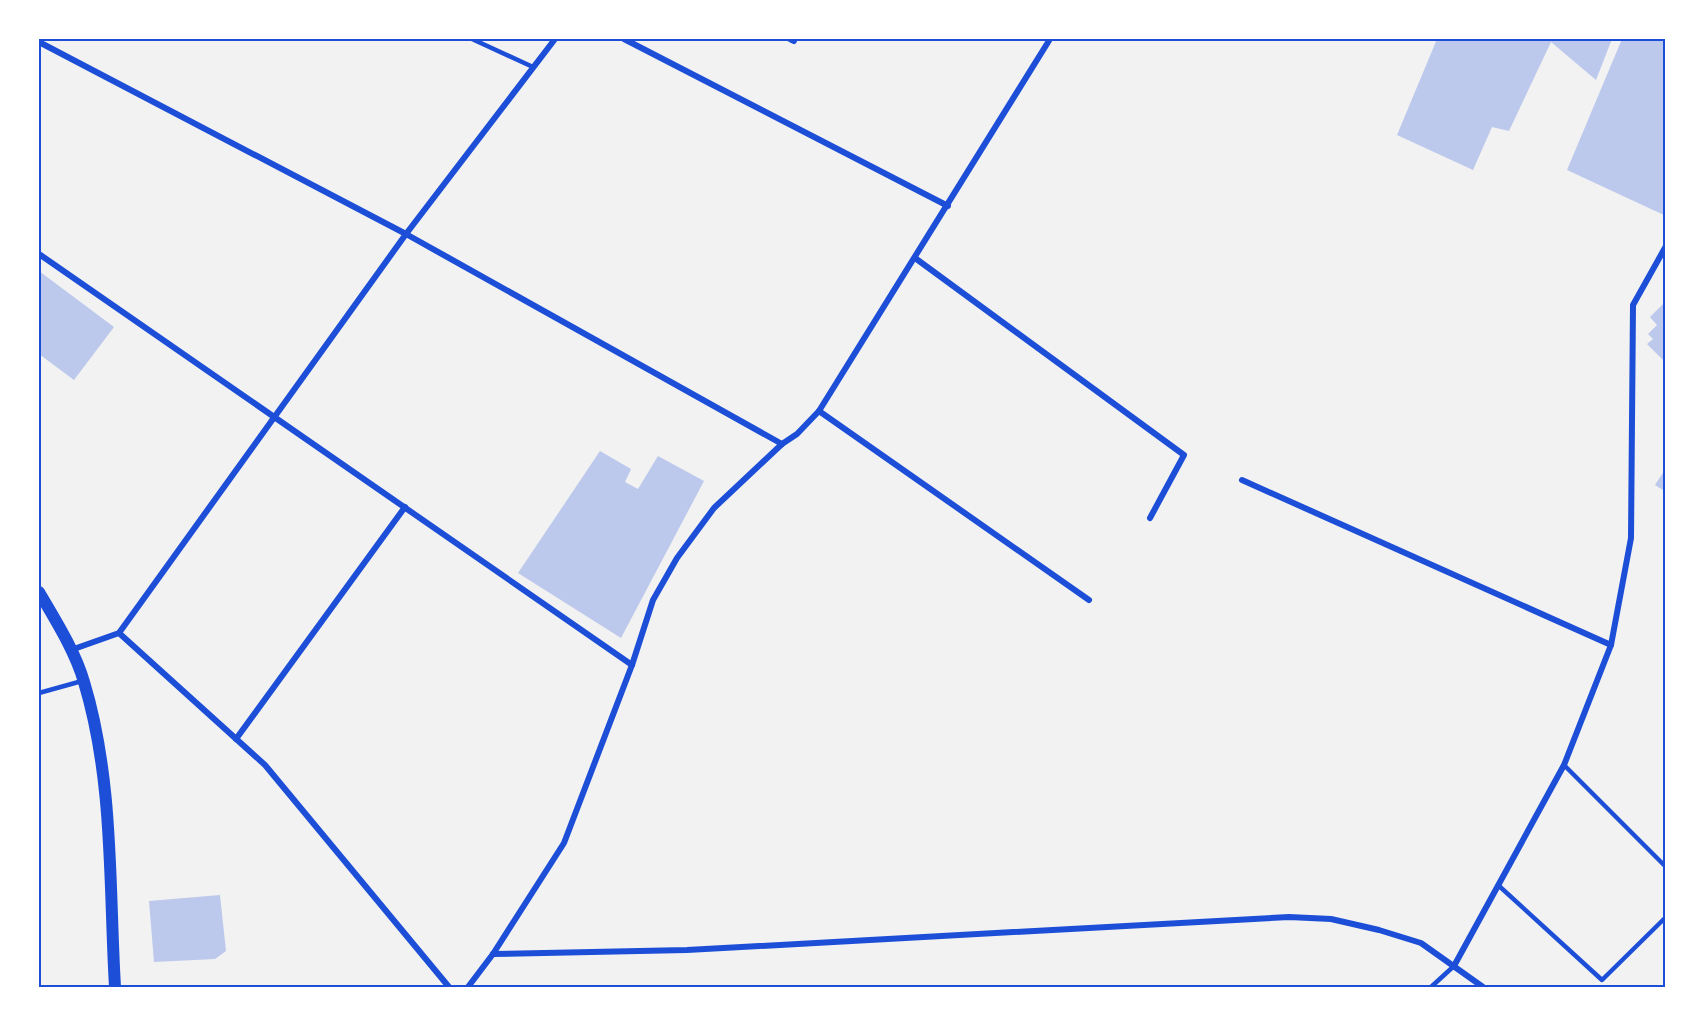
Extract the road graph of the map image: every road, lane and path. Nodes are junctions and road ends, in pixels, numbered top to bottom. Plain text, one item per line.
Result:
1 (472, 39) edge
2 (555, 39) edge
3 (624, 39) edge
4 (1050, 39) edge
5 (39, 42) edge
6 (533, 67) junction
7 (948, 206) junction
8 (406, 234) junction
9 (1666, 246) edge
10 (39, 254) edge
11 (915, 258) junction
12 (819, 411) junction
13 (276, 418) junction
14 (782, 444) junction
15 (1242, 480) dead end
16 (405, 507) junction
17 (1150, 518) dead end
18 (39, 592) edge
19 (1089, 600) dead end
20 (118, 633) junction
21 (1611, 645) junction
22 (71, 650) junction
23 (632, 665) junction
24 (84, 680) junction
25 (39, 693) edge
26 (236, 739) junction
27 (1564, 765) junction
28 (1666, 867) edge
29 (1498, 885) junction
30 (1666, 917) edge
31 (493, 954) junction
32 (1454, 966) junction
33 (115, 987) edge
34 (449, 987) edge
35 (468, 987) edge
36 (1431, 987) edge
37 (1484, 987) edge

1 - 6 lane
2 - 6 street
3 - 7 street
4 - 7 street
5 - 8 street
6 - 8 street
7 - 11 street
8 - 13 street
8 - 14 street
9 - 21 street
10 - 13 street
11 - 12 street
11 - 17 street
12 - 14 street
12 - 19 street
13 - 16 street
13 - 20 street
14 - 23 street
15 - 21 street
16 - 23 street
16 - 26 street
18 - 22 main road
20 - 22 street
20 - 26 street
21 - 27 street
22 - 24 main road
23 - 31 street
24 - 25 lane
24 - 33 main road
26 - 34 street
27 - 28 lane
27 - 29 street
29 - 30 lane
29 - 32 street
31 - 32 street
31 - 35 street
32 - 36 lane
32 - 37 street

